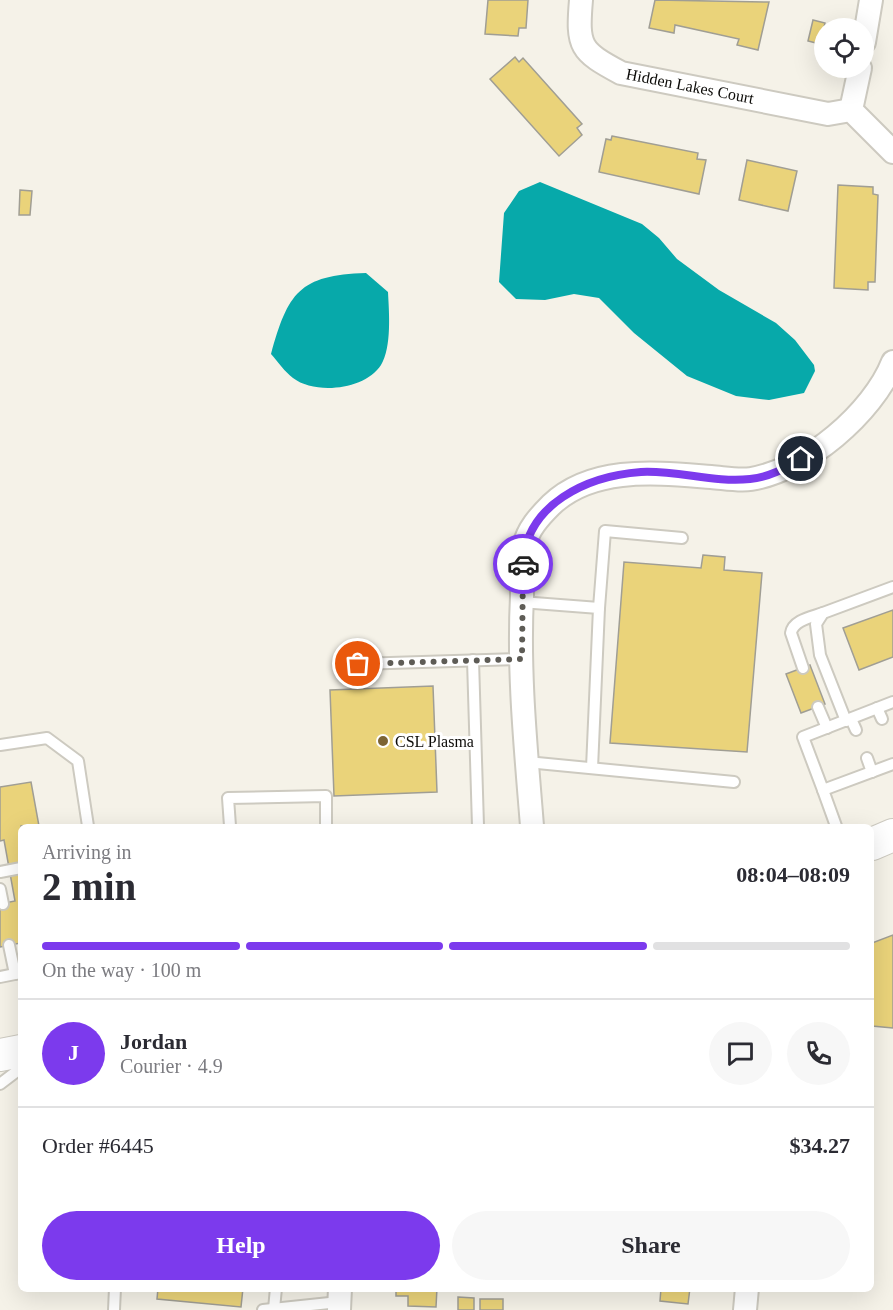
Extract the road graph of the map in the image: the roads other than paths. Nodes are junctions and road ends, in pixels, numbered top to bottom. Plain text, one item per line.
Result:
1 (582, 0) edge
2 (870, 0) edge
3 (867, 18) edge
4 (858, 78) edge
5 (851, 110) junction
6 (893, 152) edge
7 (893, 362) edge
8 (682, 538) dead end
9 (893, 587) edge
10 (521, 602) junction
11 (599, 608) junction
12 (823, 613) junction
13 (522, 659) junction
14 (473, 660) junction
15 (358, 664) dead end
16 (803, 668) dead end
17 (893, 702) edge
18 (818, 707) dead end
19 (877, 708) junction
20 (882, 719) dead end
21 (848, 720) junction
22 (827, 728) junction
23 (855, 730) dead end
24 (0, 745) edge
25 (867, 758) dead end
26 (527, 762) junction
27 (893, 764) edge
28 (592, 768) junction
29 (872, 772) junction
30 (734, 782) dead end
31 (823, 790) junction
32 (88, 824) edge
33 (230, 824) edge
34 (326, 824) edge
35 (478, 824) edge
36 (532, 824) edge
37 (836, 824) edge
38 (893, 836) edge
39 (874, 843) edge
40 (18, 869) edge
41 (0, 872) edge
42 (0, 889) edge
43 (3, 904) dead end
44 (9, 945) dead end
45 (18, 973) edge
46 (0, 977) edge
47 (18, 1052) edge
48 (0, 1055) edge
49 (18, 1070) edge
50 (0, 1084) edge
51 (116, 1292) edge
52 (274, 1292) edge
53 (747, 1292) edge
54 (339, 1300) edge
55 (268, 1309) edge
56 (114, 1310) edge
57 (745, 1310) edge

1 - 5 street, Hidden Lakes Court
2 - 3 street
4 - 5 street
5 - 6 street
7 - 10 street
8 - 11 lane
9 - 12 lane
10 - 11 lane
10 - 13 street
11 - 28 lane
12 - 16 lane
12 - 21 lane
13 - 14 lane
13 - 26 street
14 - 15 lane
14 - 35 lane
17 - 19 lane
18 - 22 lane
19 - 20 lane
19 - 21 lane
21 - 22 lane
21 - 23 lane
22 - 31 lane
24 - 32 lane
25 - 29 lane
26 - 28 lane
26 - 36 street
27 - 29 lane
28 - 30 lane
29 - 31 lane
31 - 37 lane
33 - 34 lane
38 - 39 main road
40 - 41 lane
42 - 43 lane
44 - 45 lane
45 - 46 lane
47 - 48 main road
49 - 50 lane
51 - 56 lane
52 - 55 lane
53 - 57 street
54 - 55 lane

